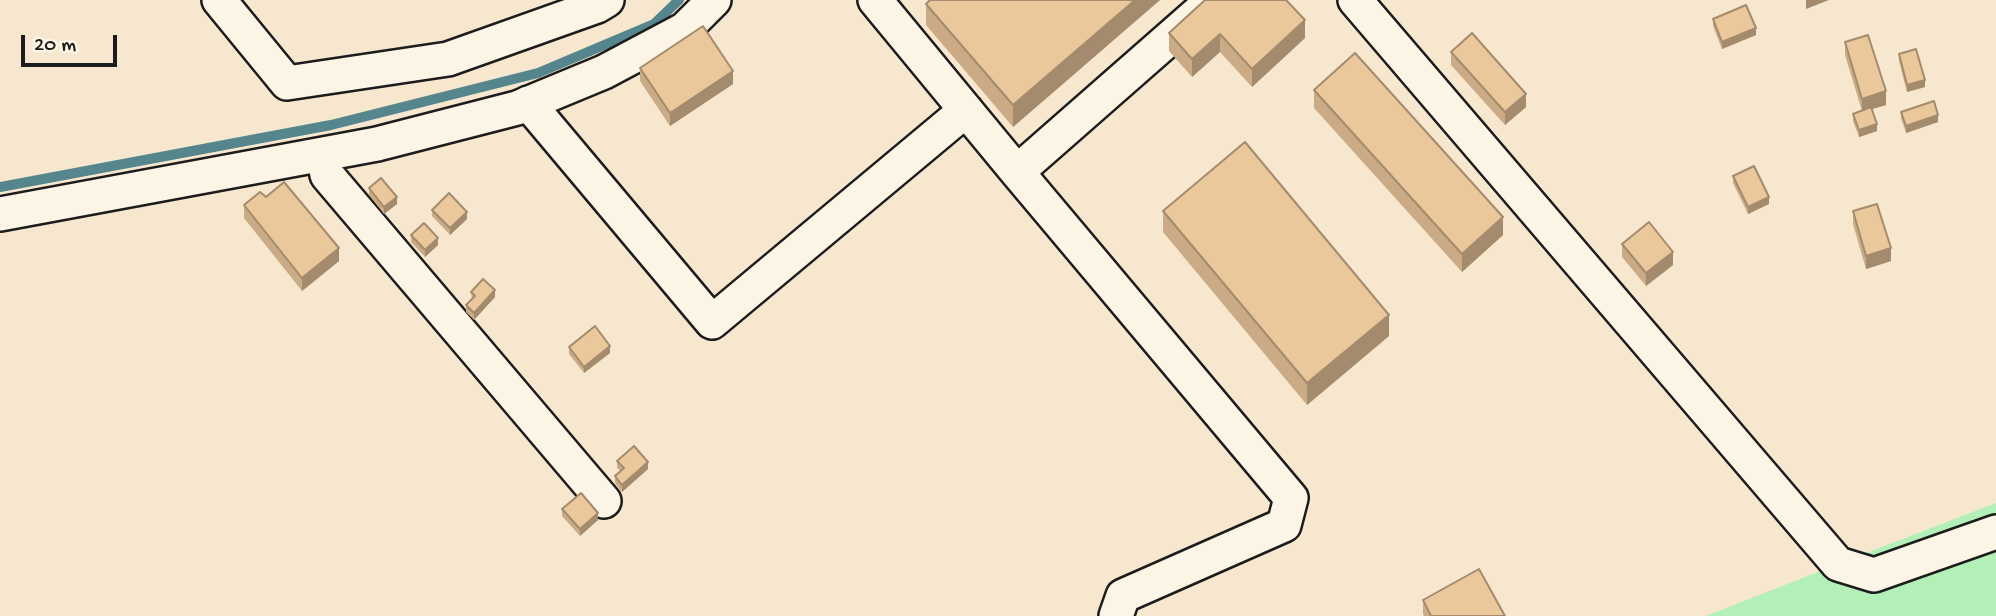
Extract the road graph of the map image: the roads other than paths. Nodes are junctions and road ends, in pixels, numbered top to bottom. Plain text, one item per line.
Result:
1 (219, 0) edge
2 (607, 0) edge
3 (714, 0) edge
4 (875, 0) edge
5 (1213, 0) edge
6 (1355, 0) edge
7 (528, 103) junction
8 (966, 110) junction
9 (323, 154) junction
10 (1017, 172) junction
11 (0, 214) edge
12 (604, 501) dead end
13 (1996, 532) edge
14 (1116, 616) edge

1 - 2 street
3 - 7 street
4 - 8 street
5 - 10 street
6 - 13 street
7 - 8 street
7 - 9 street
8 - 10 street
9 - 11 street
9 - 12 street
10 - 14 street

